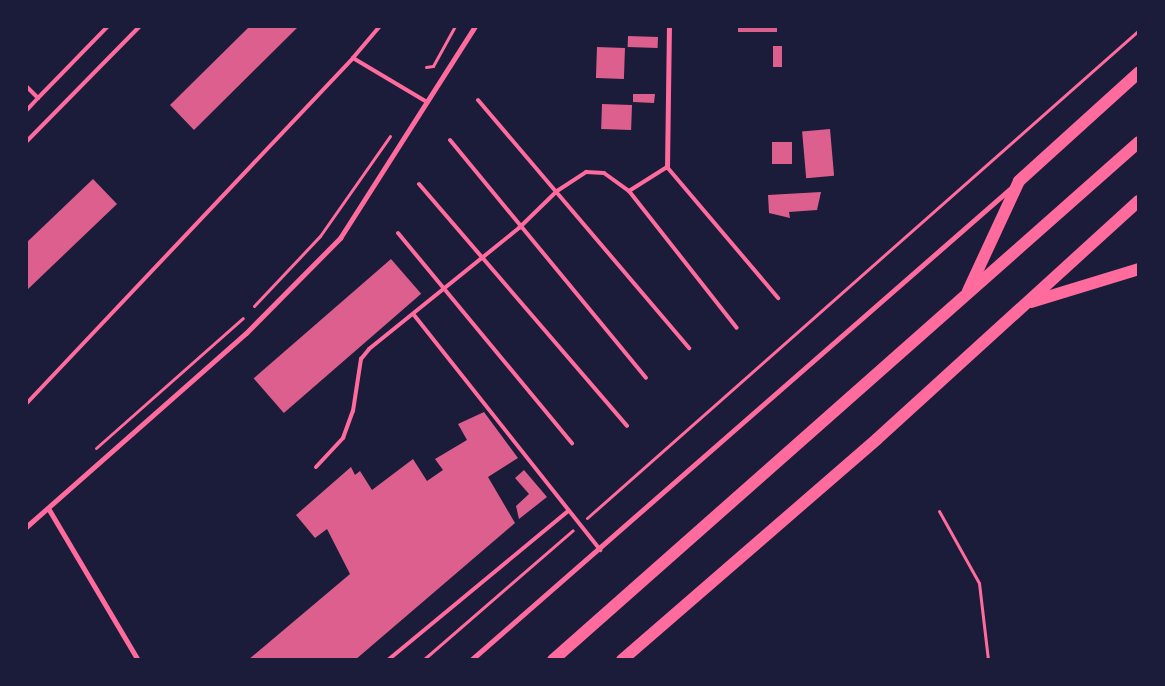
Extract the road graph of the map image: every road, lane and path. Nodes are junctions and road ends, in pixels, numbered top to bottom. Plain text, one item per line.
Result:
1 (108, 26) edge
2 (140, 26) edge
3 (380, 26) edge
4 (455, 26) edge
5 (475, 26) edge
6 (669, 26) edge
7 (1139, 30) edge
8 (353, 58) junction
9 (426, 66) dead end
10 (1139, 72) edge
11 (26, 86) edge
12 (38, 98) junction
13 (478, 100) dead end
14 (427, 102) junction
15 (26, 111) edge
16 (396, 126) dead end
17 (450, 140) dead end
18 (26, 142) edge
19 (1139, 142) edge
20 (667, 167) junction
21 (1019, 181) junction
22 (419, 184) dead end
23 (557, 191) junction
24 (629, 191) junction
25 (1139, 201) edge
26 (519, 228) junction
27 (398, 233) dead end
28 (484, 257) junction
29 (1139, 269) edge
30 (445, 290) junction
31 (966, 296) junction
32 (778, 298) dead end
33 (1026, 303) junction
34 (252, 309) dead end
35 (245, 316) dead end
36 (414, 316) junction
37 (737, 328) dead end
38 (690, 348) dead end
39 (646, 378) dead end
40 (26, 404) edge
41 (626, 426) dead end
42 (572, 443) dead end
43 (91, 452) dead end
44 (316, 467) dead end
45 (48, 508) junction
46 (568, 510) junction
47 (939, 511) dead end
48 (578, 525) junction
49 (26, 527) edge
50 (600, 550) junction
51 (138, 660) edge
52 (388, 660) edge
53 (423, 660) edge
54 (472, 660) edge
55 (553, 660) edge
56 (622, 660) edge
57 (988, 660) edge

1 - 12 lane
2 - 18 lane
3 - 8 lane
4 - 9 path
5 - 14 street
6 - 20 street
7 - 48 path
8 - 14 lane
8 - 40 lane
10 - 21 main road
11 - 12 lane
12 - 15 lane
13 - 23 lane
14 - 45 street
16 - 34 path
17 - 26 lane
19 - 31 main road
20 - 24 lane
20 - 32 lane
21 - 31 main road
21 - 50 street
22 - 28 lane
23 - 24 lane
23 - 26 lane
23 - 38 lane
24 - 37 lane
25 - 33 main road
26 - 28 lane
26 - 39 lane
27 - 30 lane
28 - 30 lane
28 - 41 lane
29 - 33 main road
30 - 36 lane
30 - 42 lane
31 - 55 main road
33 - 56 main road
35 - 43 path
36 - 44 lane
36 - 46 lane
45 - 49 street
45 - 51 street
46 - 48 lane
46 - 52 lane
47 - 57 path
48 - 50 lane
48 - 53 path
50 - 54 street

